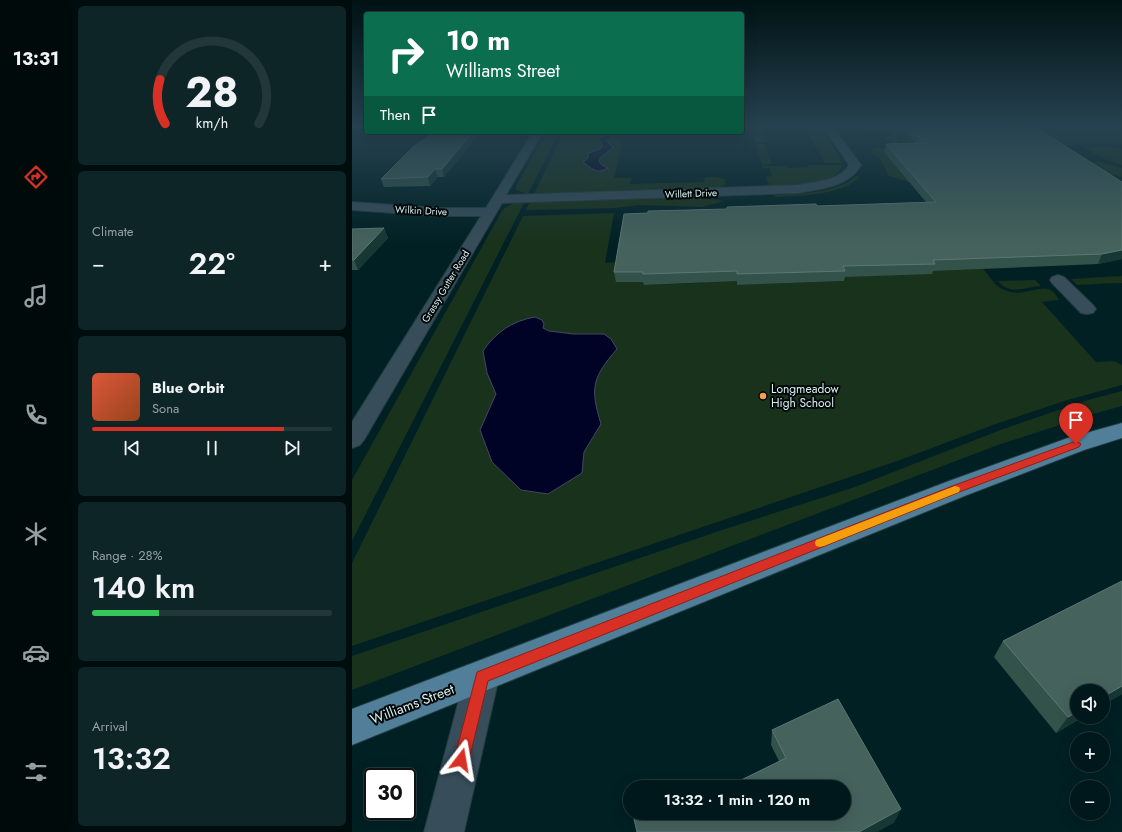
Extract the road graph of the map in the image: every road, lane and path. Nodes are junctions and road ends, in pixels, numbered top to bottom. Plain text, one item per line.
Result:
1 (855, 165) edge
2 (518, 166) edge
3 (856, 166) edge
4 (867, 173) dead end
5 (846, 189) dead end
6 (695, 193) junction
7 (352, 206) edge
8 (494, 206) junction
9 (1058, 280) dead end
10 (1087, 309) dead end
11 (1122, 430) edge
12 (352, 440) edge
13 (482, 677) junction
14 (352, 727) edge
15 (444, 832) edge

1 - 6 street, Willett Drive
2 - 8 street, Grassy Gutter Road
3 - 4 street
5 - 6 street
6 - 8 street, Willett Drive
7 - 8 street, Wilkin Drive
8 - 12 street, Grassy Gutter Road
9 - 10 street
11 - 13 main road, Williams Street
13 - 14 main road, Williams Street
13 - 15 street

